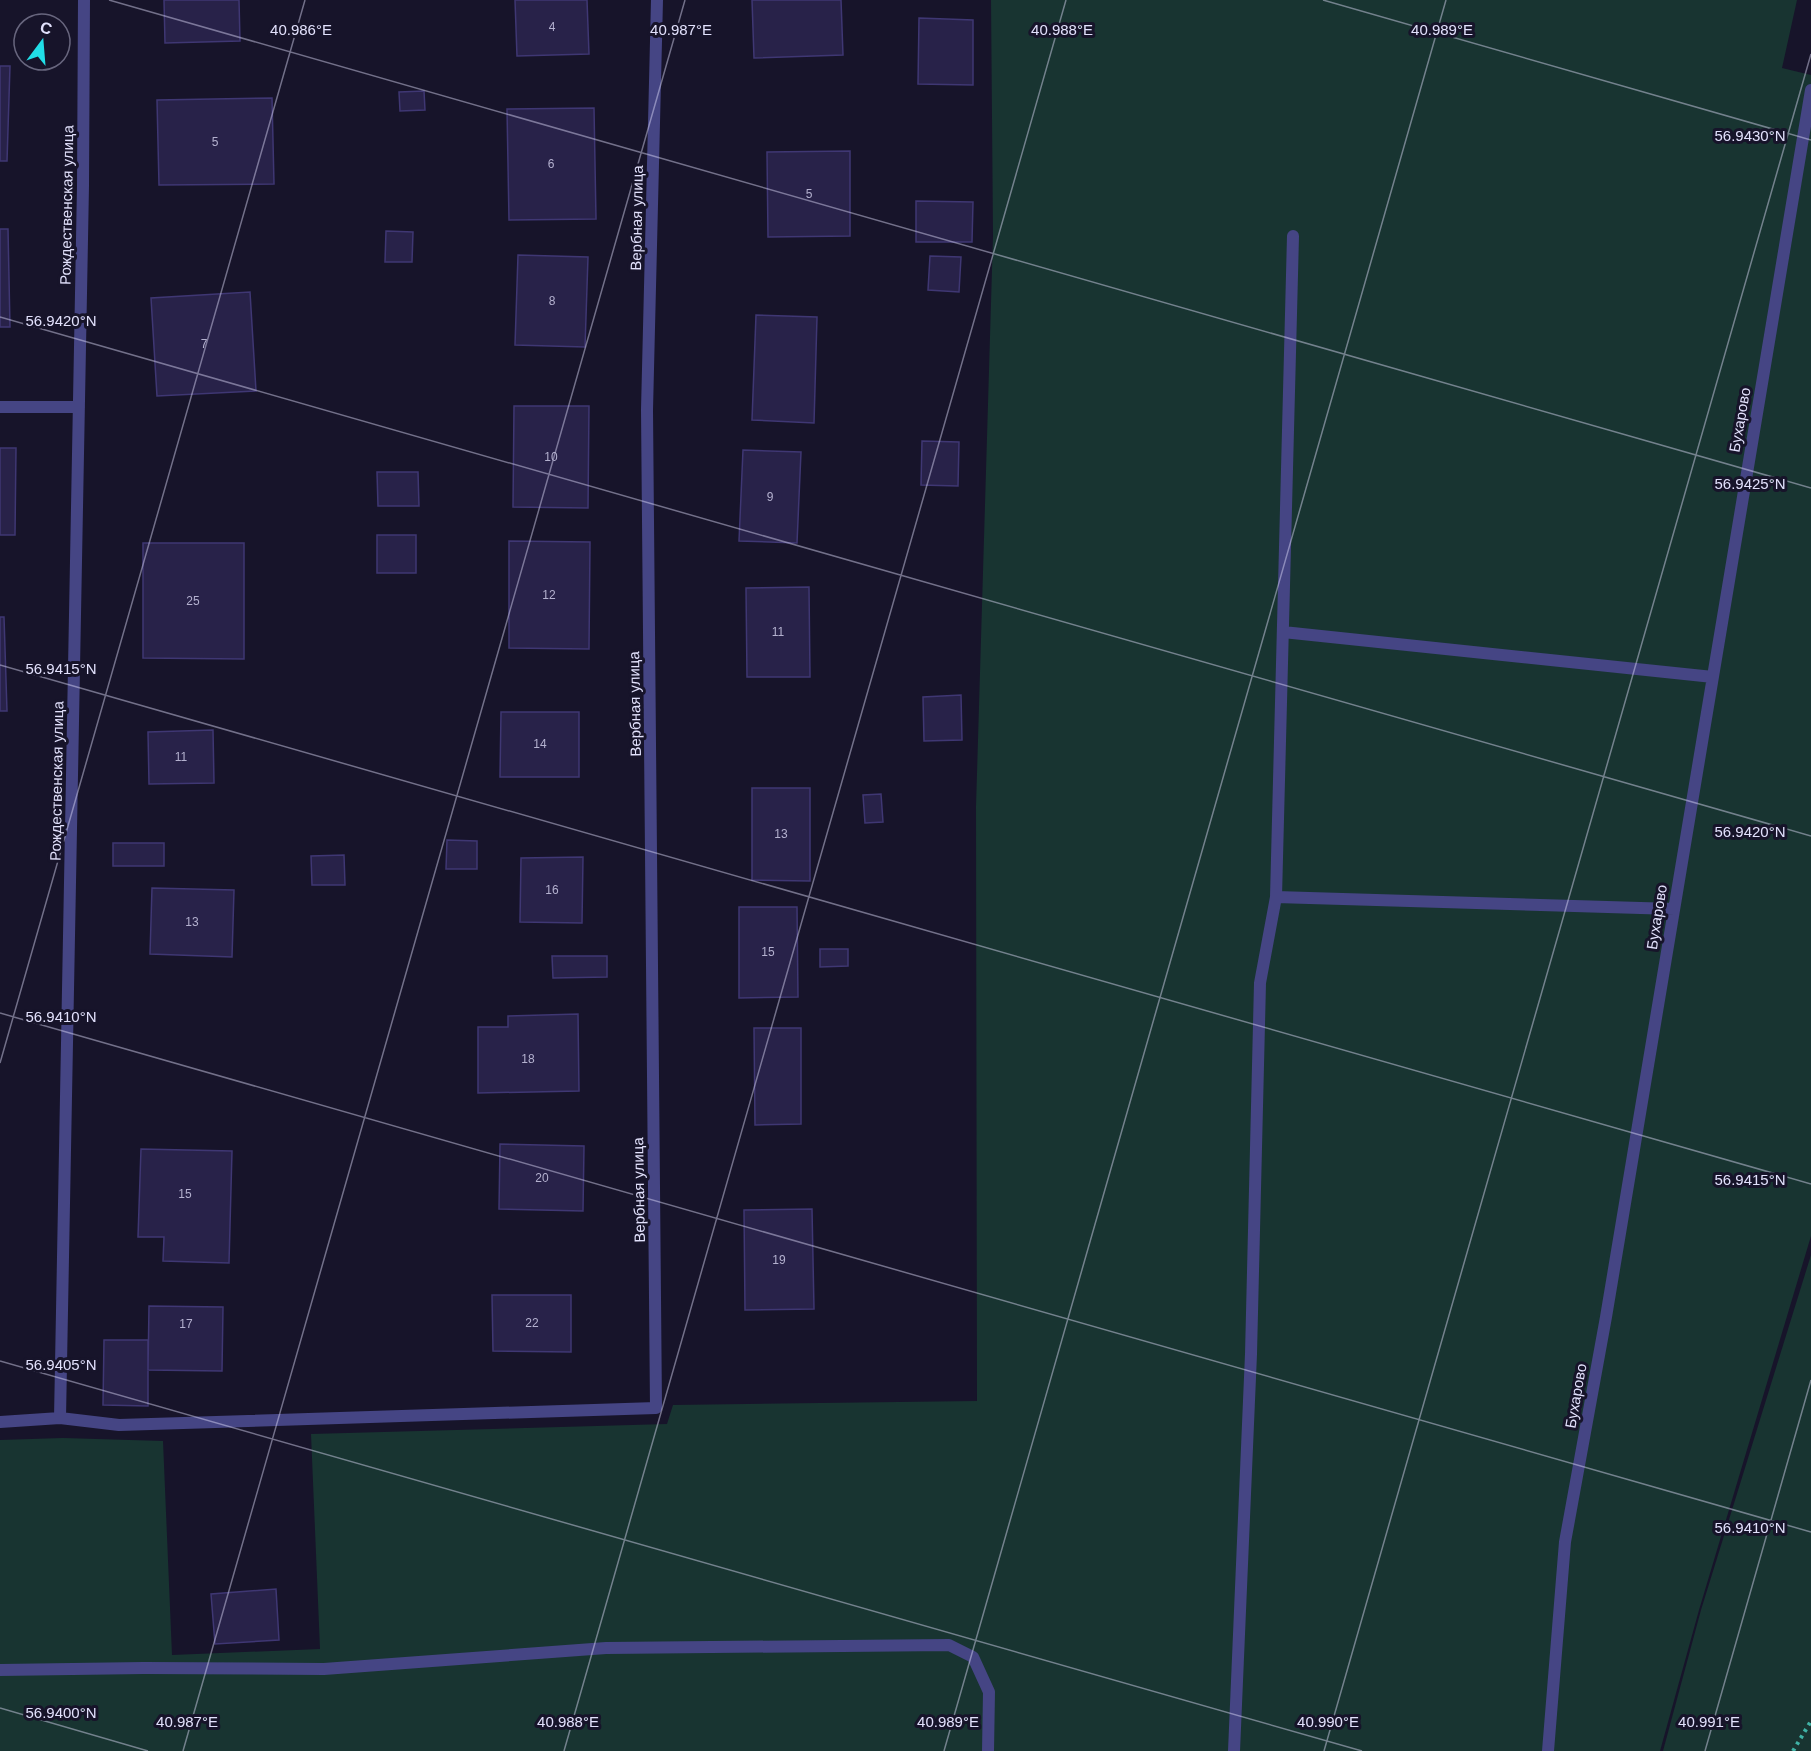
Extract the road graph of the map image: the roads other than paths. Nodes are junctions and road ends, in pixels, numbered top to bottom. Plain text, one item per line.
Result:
1 (84, 0) edge
2 (657, 0) edge
3 (1811, 90) edge
4 (1293, 236) dead end
5 (0, 407) edge
6 (79, 407) junction
7 (1283, 632) junction
8 (1713, 677) junction
9 (1276, 897) junction
10 (1674, 909) junction
11 (60, 1418) junction
12 (0, 1422) edge
13 (0, 1670) edge
14 (988, 1751) edge
15 (1234, 1751) edge
16 (1548, 1751) edge

1 - 6 street, Рождественская улица
2 - 11 street, Вербная улица
3 - 8 street, Бухарово
4 - 7 street
5 - 6 street
6 - 11 street, Рождественская улица
7 - 8 street
7 - 9 street
8 - 10 street, Бухарово
9 - 10 street
9 - 15 street
10 - 16 street, Бухарово
11 - 12 street
13 - 14 street

